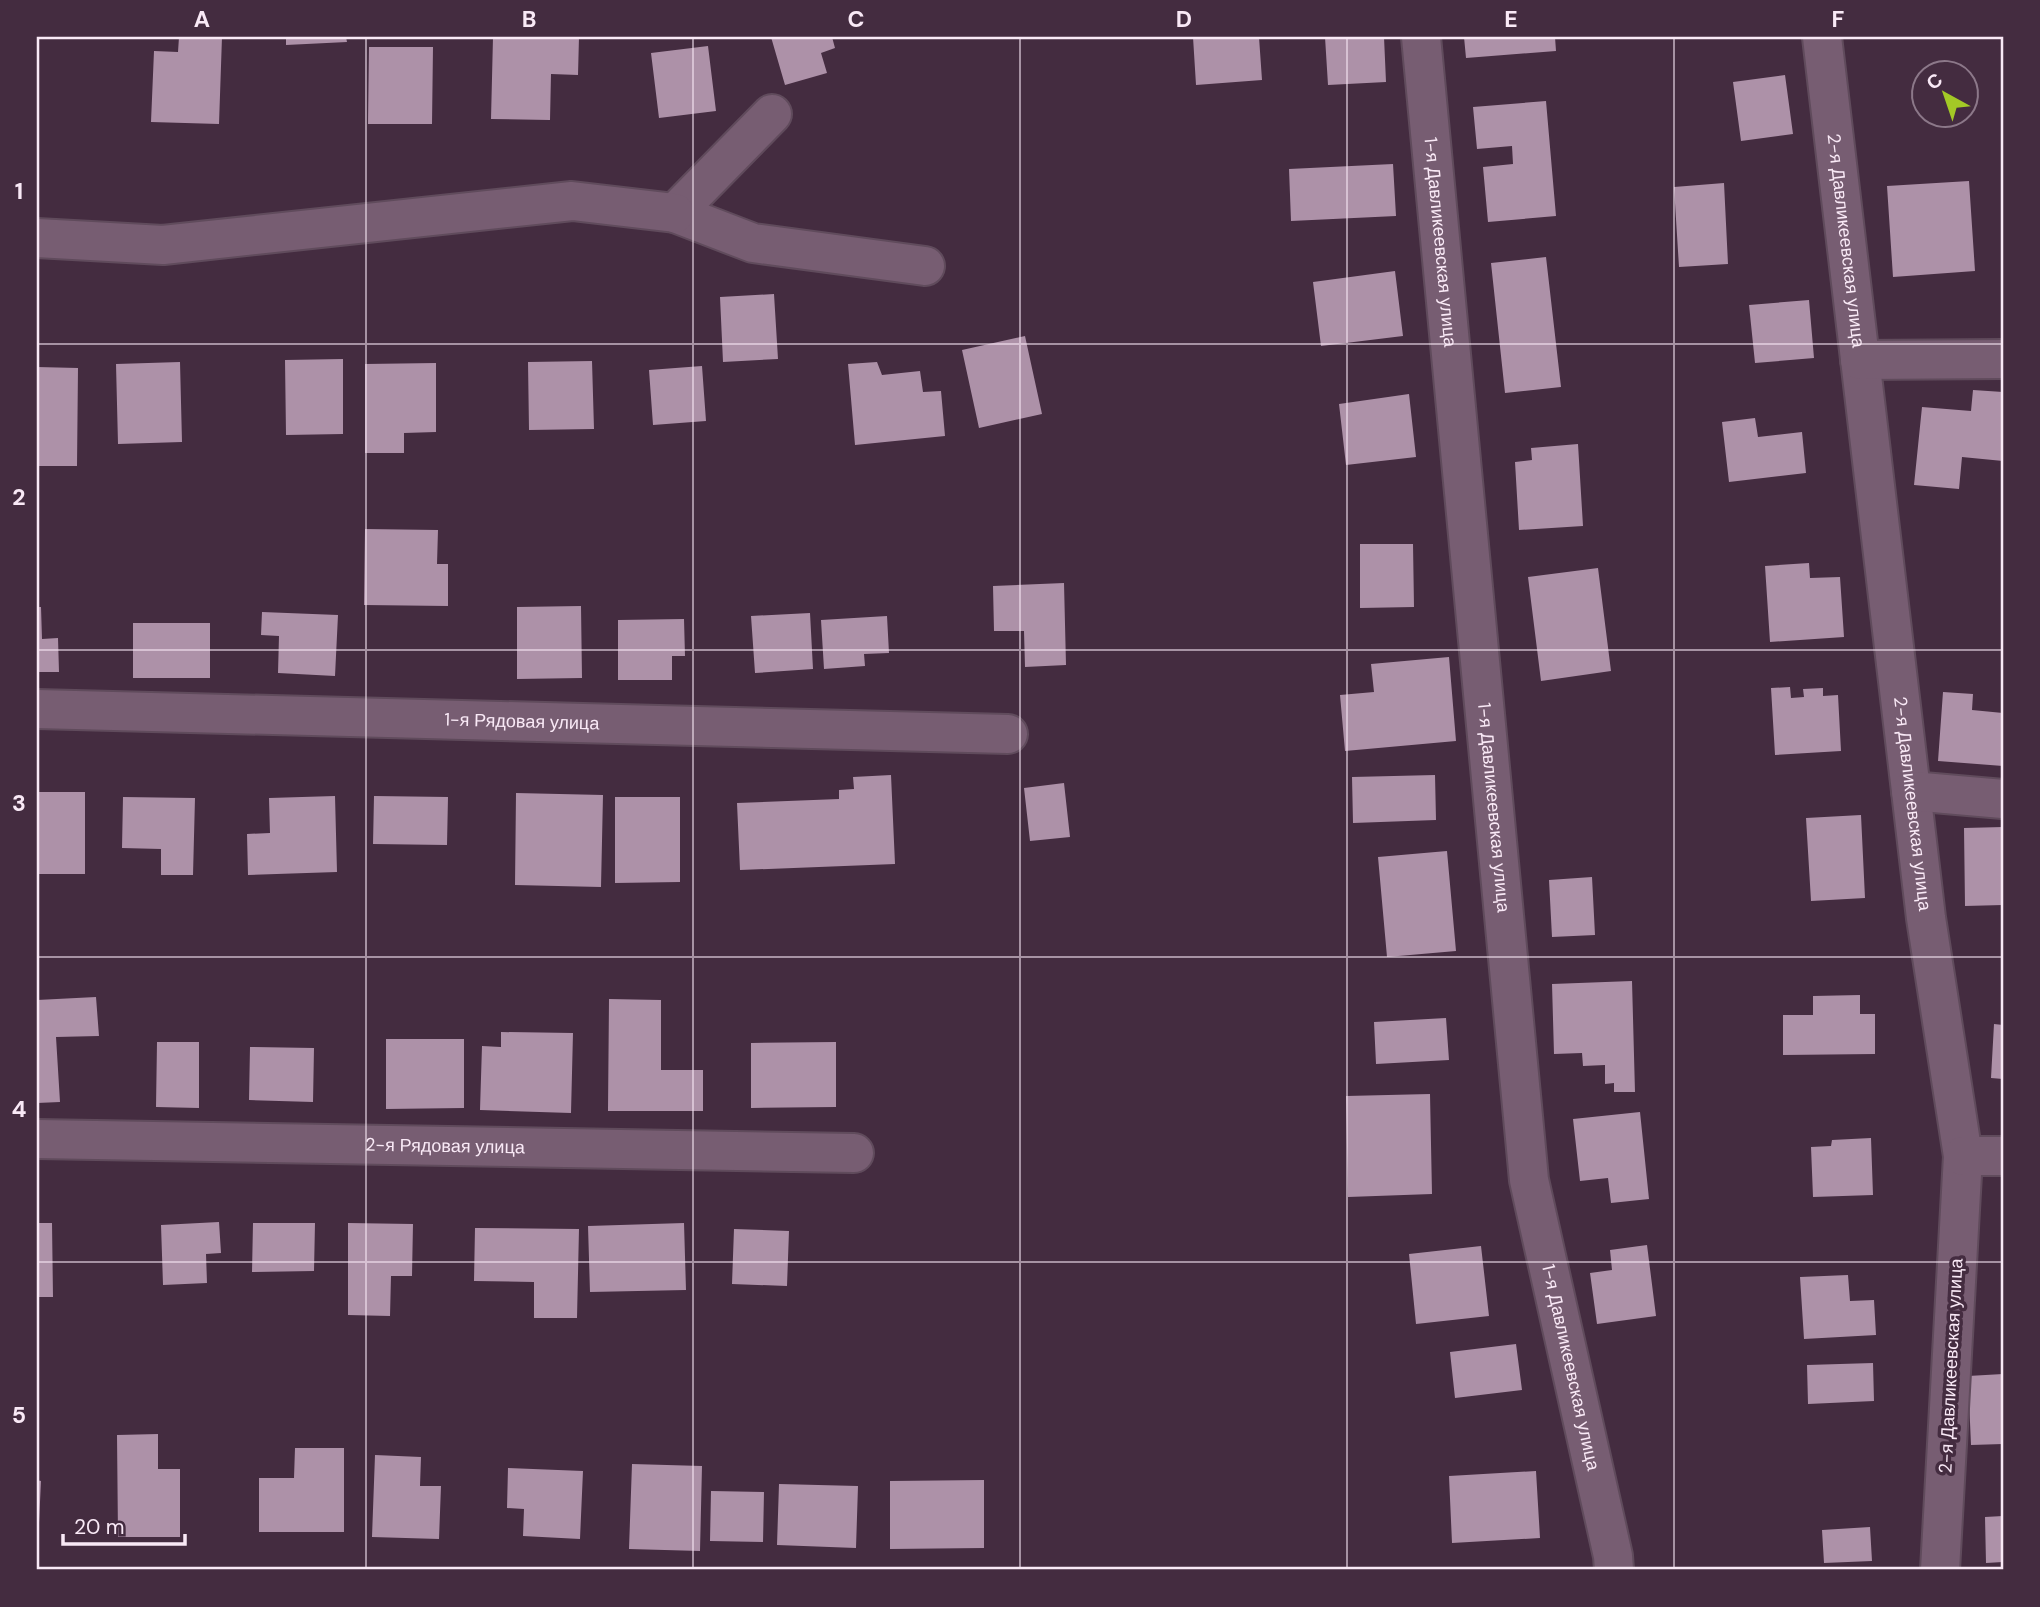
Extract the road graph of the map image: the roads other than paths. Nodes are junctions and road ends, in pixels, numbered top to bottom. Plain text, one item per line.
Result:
1 (1421, 37) edge
2 (1822, 37) edge
3 (772, 114) dead end
4 (674, 213) junction
5 (37, 238) edge
6 (925, 266) dead end
7 (2003, 359) edge
8 (1860, 360) junction
9 (37, 709) edge
10 (1008, 734) dead end
11 (1911, 792) junction
12 (2003, 799) edge
13 (37, 1139) edge
14 (854, 1153) dead end
15 (1963, 1156) junction
16 (2003, 1156) edge
17 (1614, 1570) edge
18 (1940, 1570) edge

1 - 17 street, 1-я Давликеевская улица
2 - 8 street, 2-я Давликеевская улица
3 - 4 street
4 - 5 street
4 - 6 street
7 - 8 street
8 - 11 street, 2-я Давликеевская улица
9 - 10 street, 1-я Рядовая улица
11 - 12 street
11 - 15 street, 2-я Давликеевская улица
13 - 14 street, 2-я Рядовая улица
15 - 16 street
15 - 18 street, 2-я Давликеевская улица

